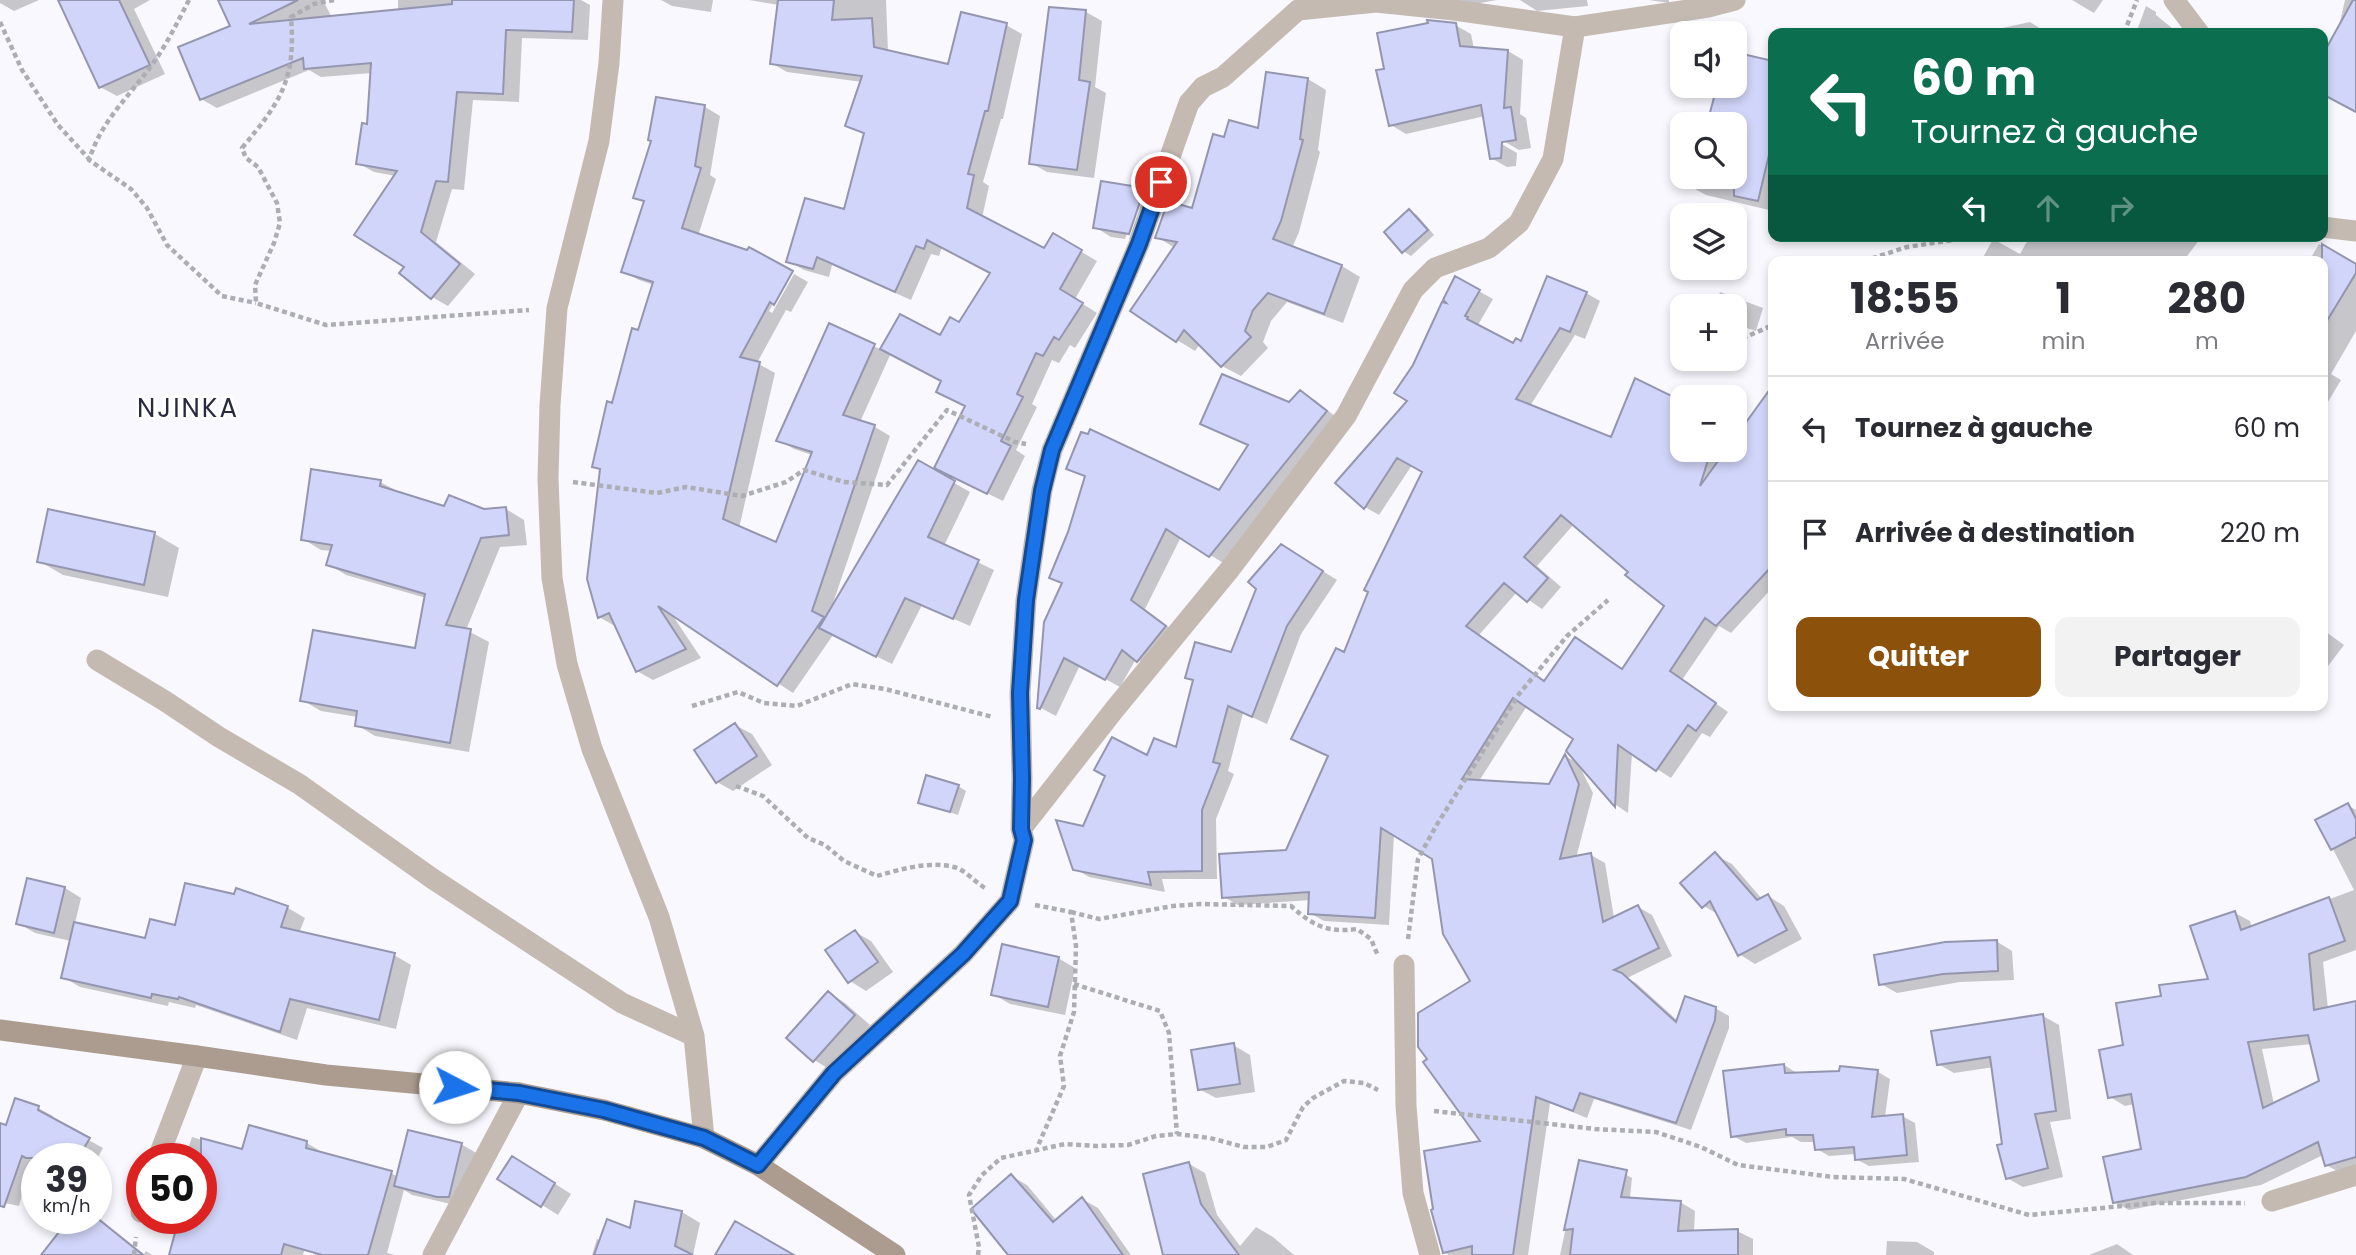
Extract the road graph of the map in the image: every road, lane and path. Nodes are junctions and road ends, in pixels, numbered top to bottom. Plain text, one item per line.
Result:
1 (188, 0) edge
2 (334, 0) edge
3 (613, 0) edge
4 (1735, 0) edge
5 (2137, 0) edge
6 (2174, 0) edge
7 (0, 22) edge
8 (1575, 27) junction
9 (2126, 28) edge
10 (2195, 28) edge
11 (89, 160) junction
12 (2328, 228) edge
13 (2356, 231) edge
14 (1940, 242) edge
15 (1879, 256) edge
16 (256, 303) junction
17 (557, 308) junction
18 (1768, 327) edge
19 (1747, 337) edge
20 (1052, 450) junction
21 (548, 479) junction
22 (1608, 600) dead end
23 (97, 660) dead end
24 (692, 706) dead end
25 (999, 718) dead end
26 (736, 786) dead end
27 (1021, 829) junction
28 (1010, 901) junction
29 (1072, 912) junction
30 (1404, 965) junction
31 (1074, 984) junction
32 (0, 1030) edge
33 (694, 1036) junction
34 (197, 1056) junction
35 (519, 1093) junction
36 (1406, 1107) junction
37 (1177, 1134) junction
38 (704, 1138) junction
39 (164, 1143) edge
40 (1036, 1149) junction
41 (758, 1165) junction
42 (2356, 1175) edge
43 (2272, 1202) joint
44 (433, 1255) edge
45 (895, 1255) edge
46 (978, 1255) edge
47 (1430, 1255) edge

1 - 11 path
2 - 16 path
3 - 17 street
4 - 8 street
5 - 9 path
6 - 10 street
7 - 11 path
8 - 20 street
8 - 27 street
11 - 16 path
12 - 13 street
14 - 15 path
16 - 17 path
17 - 21 street
18 - 19 path
20 - 21 path
20 - 27 street
21 - 33 street
22 - 30 path
23 - 33 street
24 - 25 path
26 - 28 path
27 - 28 street
28 - 29 path
28 - 41 street
29 - 30 path
29 - 31 path
30 - 36 street
31 - 37 path
31 - 40 path
32 - 34 main road
33 - 38 street
34 - 35 main road
34 - 39 street
35 - 38 main road
35 - 44 street
36 - 37 path
36 - 43 path
36 - 47 street
37 - 40 path
38 - 41 main road
40 - 46 path
41 - 45 main road
42 - 43 street

